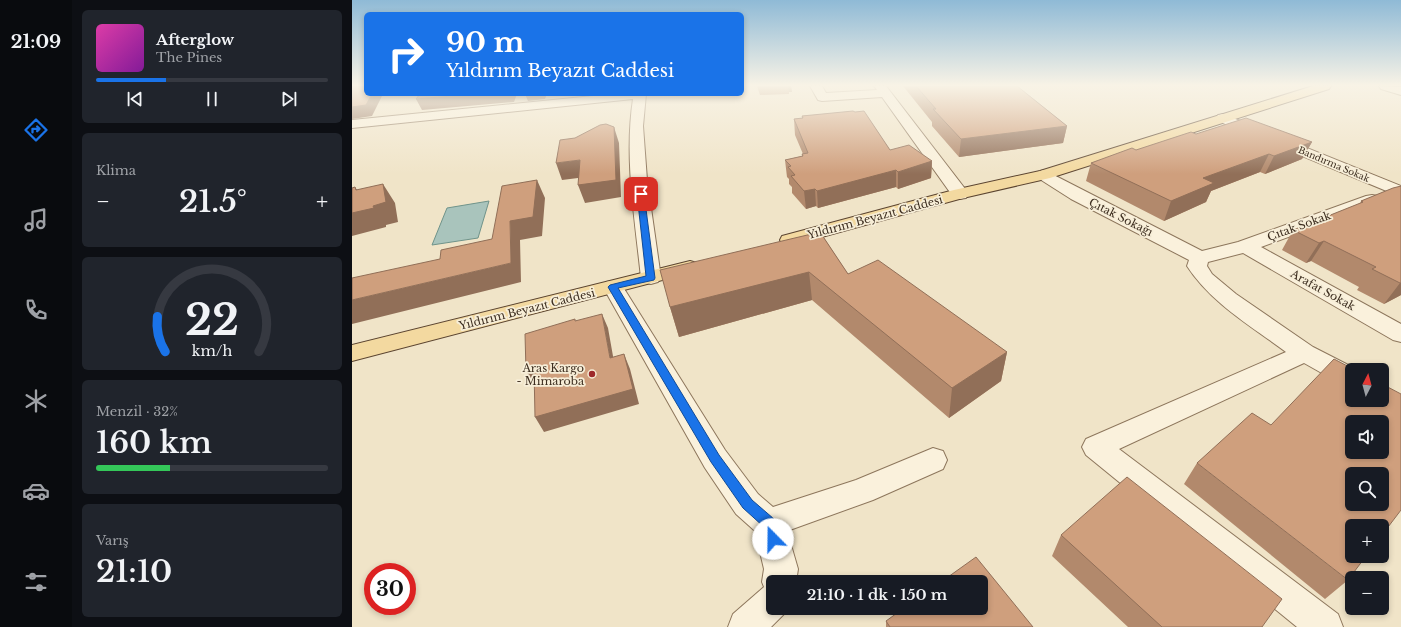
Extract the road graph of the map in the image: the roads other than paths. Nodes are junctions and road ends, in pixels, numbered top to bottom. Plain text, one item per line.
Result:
1 (437, 115) edge
2 (638, 115) edge
3 (901, 115) edge
4 (1232, 115) edge
5 (1223, 118) junction
6 (352, 124) edge
7 (1044, 175) junction
8 (1399, 192) edge
9 (960, 194) junction
10 (771, 245) edge
11 (1245, 246) junction
12 (1200, 258) junction
13 (704, 264) edge
14 (651, 278) junction
15 (613, 287) junction
16 (1401, 334) edge
17 (352, 353) edge
18 (1305, 353) junction
19 (1345, 374) edge
20 (933, 460) dead end
21 (769, 523) junction
22 (780, 575) edge
23 (766, 608) edge
24 (746, 627) edge
25 (1325, 627) edge

1 - 6 street
2 - 14 street
3 - 9 street
4 - 5 main road, Yıldırım Beyazıt Caddesi
5 - 7 main road, Yıldırım Beyazıt Caddesi
5 - 8 street, Bandırma Sokak
7 - 9 main road, Yıldırım Beyazıt Caddesi
7 - 12 street, Çıtak Sokağı
8 - 11 street, Çıtak Sokak
9 - 10 main road, Yıldırım Beyazıt Caddesi
11 - 12 street, Çıtak Sokak
11 - 16 street, Arafat Sokak
12 - 18 street
13 - 14 main road, Yıldırım Beyazıt Caddesi
14 - 15 main road, Yıldırım Beyazıt Caddesi
15 - 17 main road, Yıldırım Beyazıt Caddesi
15 - 21 street
18 - 19 street
18 - 25 street
20 - 21 street
21 - 22 street
23 - 24 street

